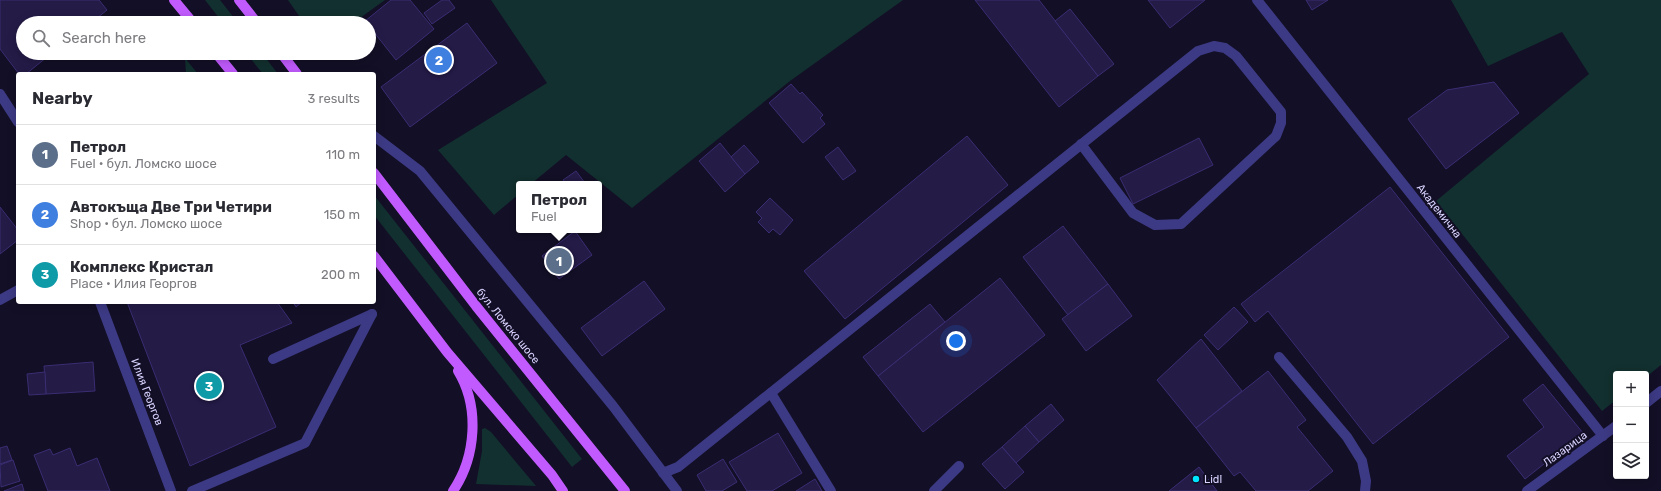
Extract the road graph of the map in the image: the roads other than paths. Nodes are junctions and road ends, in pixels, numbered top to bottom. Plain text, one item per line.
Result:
1 (174, 0) edge
2 (239, 0) edge
3 (1257, 0) edge
4 (187, 16) edge
5 (252, 16) edge
6 (222, 60) edge
7 (286, 60) edge
8 (231, 72) edge
9 (295, 72) edge
10 (0, 94) edge
11 (16, 119) edge
12 (376, 138) edge
13 (1081, 144) junction
14 (376, 176) edge
15 (376, 259) edge
16 (16, 291) edge
17 (0, 300) edge
18 (101, 304) edge
19 (447, 352) junction
20 (1279, 357) dead end
21 (273, 359) dead end
22 (1661, 391) edge
23 (771, 392) junction
24 (1649, 401) edge
25 (1613, 428) edge
26 (1603, 436) junction
27 (959, 466) dead end
28 (663, 473) junction
29 (1530, 490) edge
30 (171, 491) edge
31 (192, 491) edge
32 (453, 491) edge
33 (563, 491) edge
34 (625, 491) edge
35 (677, 491) edge
36 (831, 491) edge
37 (934, 491) edge
38 (1365, 491) edge

1 - 4 main road
2 - 5 main road
3 - 26 street, Академична
6 - 8 main road
7 - 9 main road
10 - 11 street
12 - 28 street
13 - 13 street
13 - 23 street
14 - 34 main road, бул. Ломско шосе
15 - 19 main road
16 - 17 street
18 - 30 street, Илия Георгов
19 - 32 main road
19 - 33 main road
20 - 38 street
21 - 31 street
22 - 24 street
23 - 28 street
23 - 36 street
25 - 26 street, Лазарица
26 - 29 street, Лазарица
27 - 37 street
28 - 35 street

